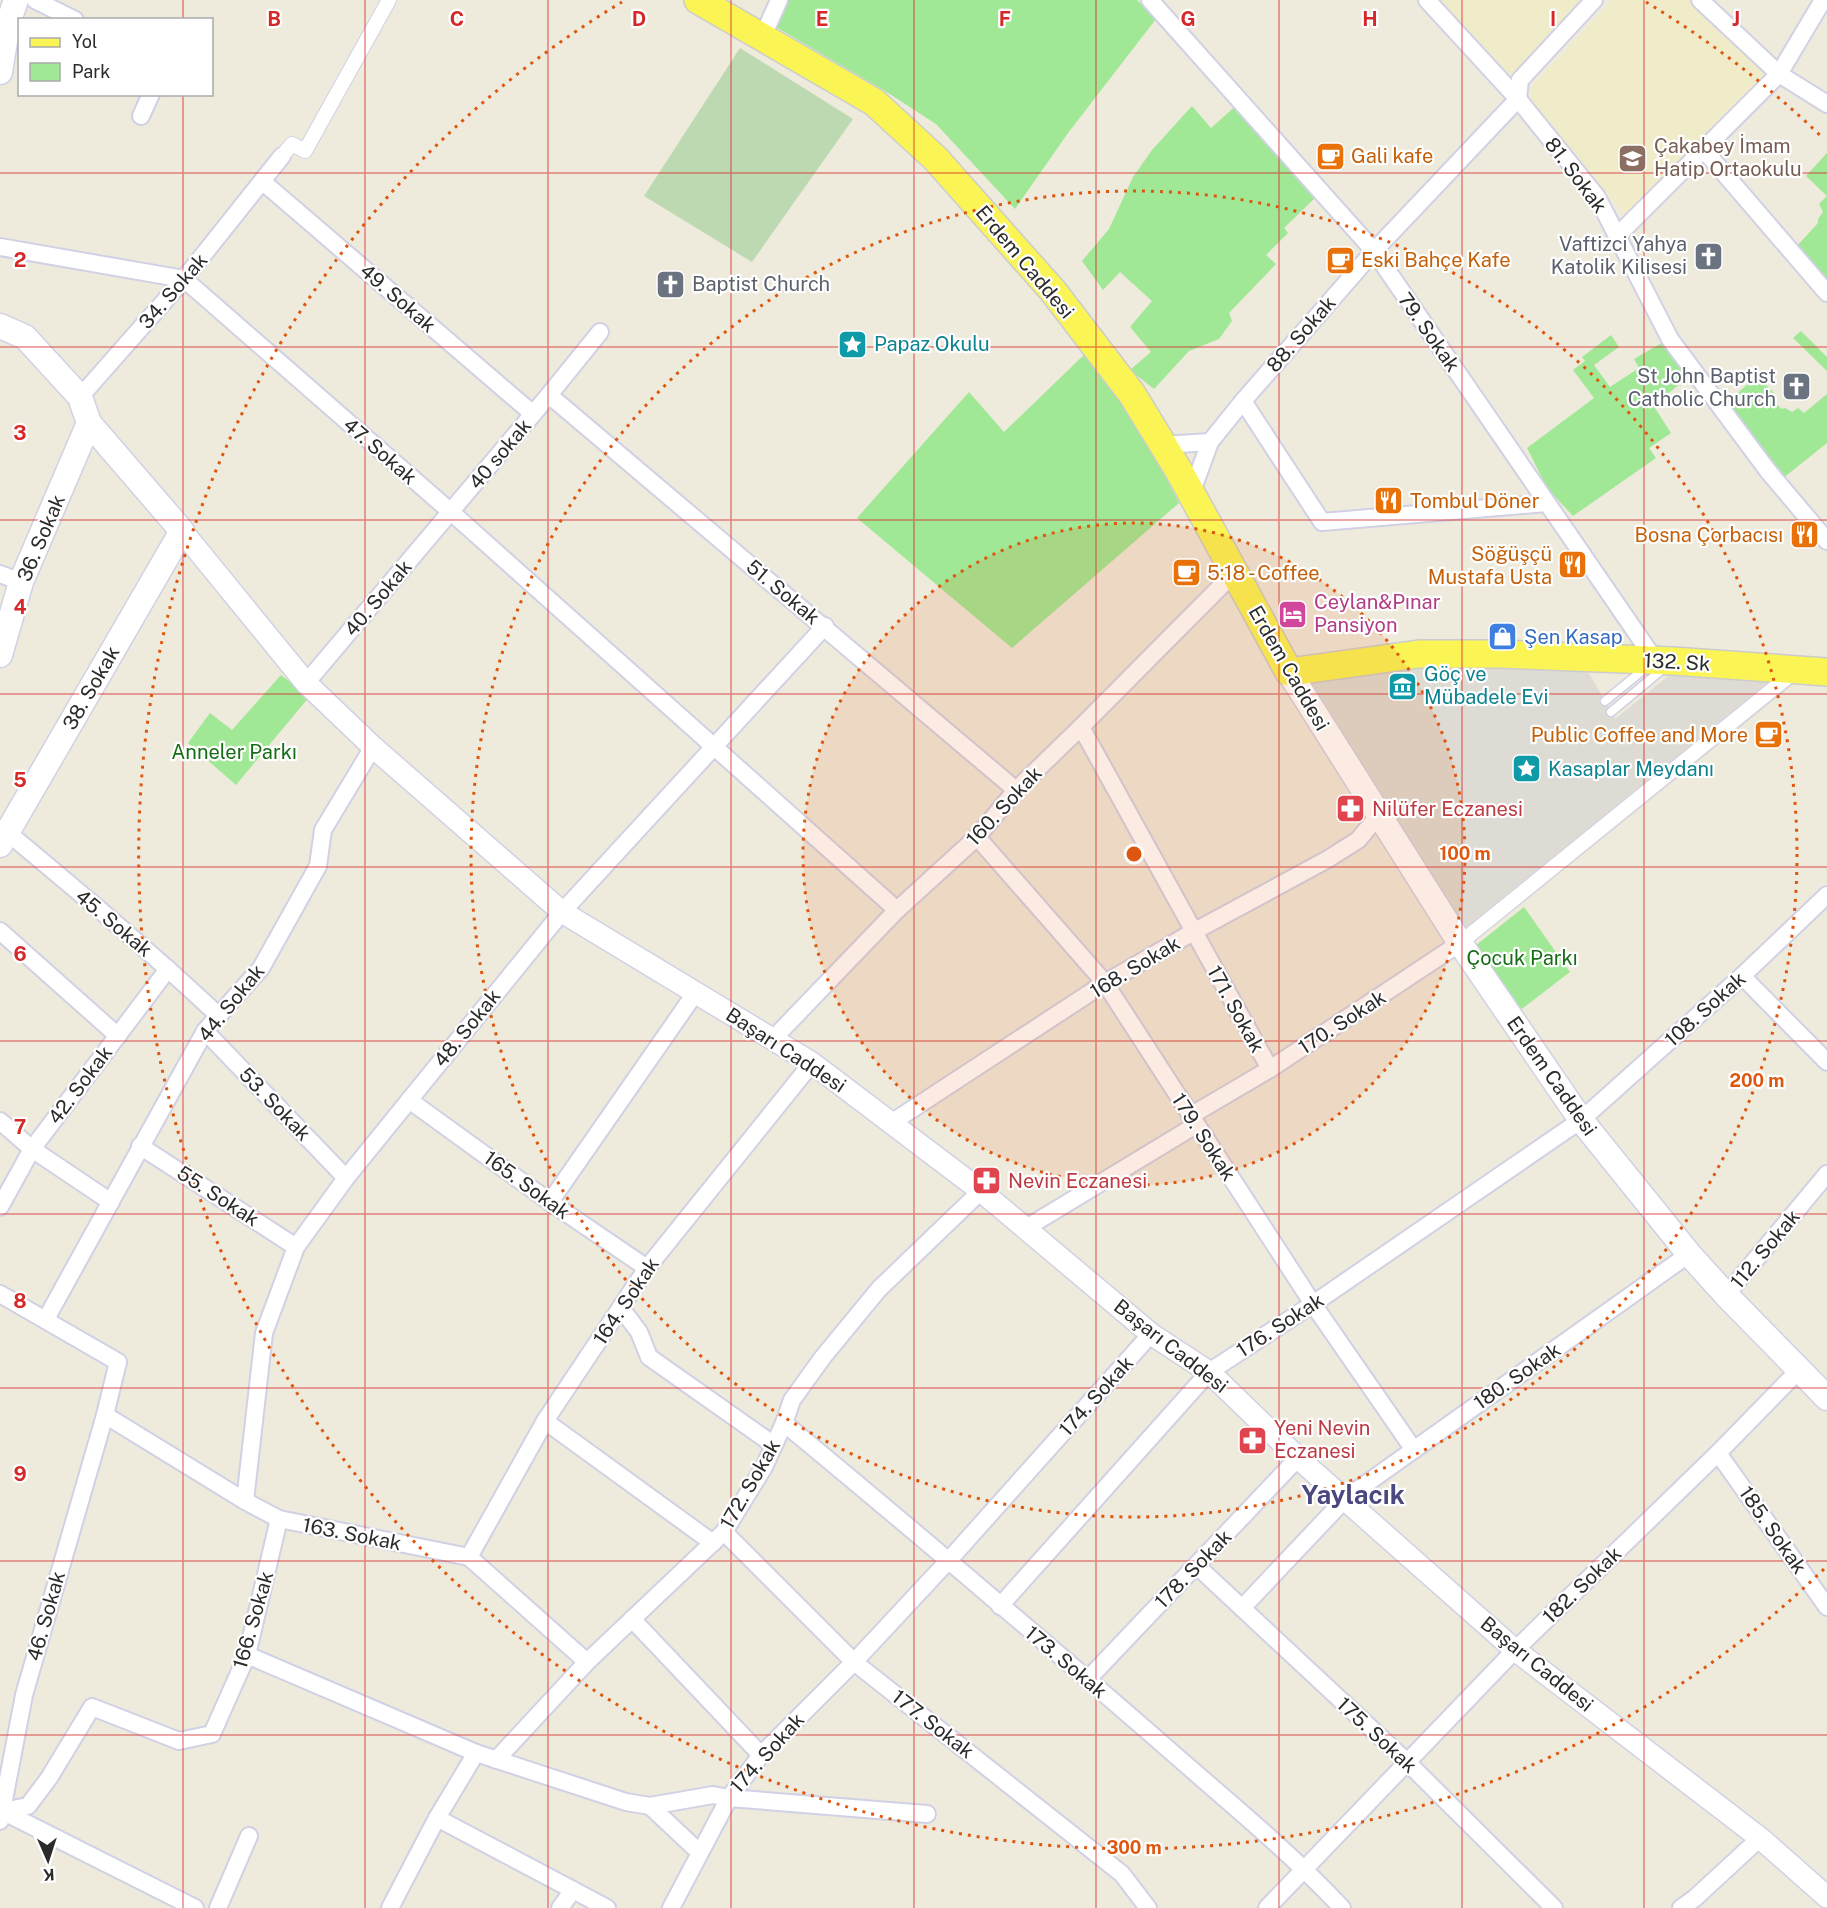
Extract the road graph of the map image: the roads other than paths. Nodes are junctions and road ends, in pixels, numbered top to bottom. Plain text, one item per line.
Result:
1 (16, 0) edge
2 (35, 0) edge
3 (389, 0) edge
4 (698, 0) edge
5 (779, 0) edge
6 (1150, 0) edge
7 (1427, 0) edge
8 (1594, 0) edge
9 (1700, 0) edge
10 (1823, 0) edge
11 (71, 18) edge
12 (4, 27) edge
13 (763, 36) junction
14 (0, 72) edge
15 (1779, 74) junction
16 (150, 96) edge
17 (1518, 99) junction
18 (1827, 104) edge
19 (141, 116) dead end
20 (1704, 150) junction
21 (282, 156) joint
22 (263, 182) junction
23 (1617, 236) junction
24 (0, 247) edge
25 (1374, 250) junction
26 (184, 279) junction
27 (1827, 293) edge
28 (0, 326) edge
29 (600, 332) dead end
30 (549, 395) junction
31 (80, 397) junction
32 (1243, 401) junction
33 (533, 414) junction
34 (89, 423) junction
35 (1210, 442) junction
36 (1163, 445) junction
37 (1191, 494) junction
38 (1547, 503) junction
39 (451, 512) junction
40 (182, 531) junction
41 (1827, 541) edge
42 (1234, 573) junction
43 (11, 578) edge
44 (825, 627) junction
45 (0, 655) edge
46 (1664, 661) junction
47 (1816, 668) edge
48 (1289, 672) junction
49 (306, 683) junction
50 (1605, 701) dead end
51 (1611, 712) dead end
52 (1081, 727) junction
53 (373, 747) junction
54 (714, 748) junction
55 (1016, 790) junction
56 (1379, 815) junction
57 (2, 836) edge
58 (977, 837) junction
59 (1827, 895) edge
60 (897, 910) junction
61 (562, 912) junction
62 (0, 931) edge
63 (1193, 932) junction
64 (1461, 943) junction
65 (168, 969) junction
66 (1742, 976) junction
67 (1105, 983) junction
68 (696, 992) junction
69 (219, 1016) junction
70 (205, 1031) junction
71 (118, 1036) junction
72 (773, 1039) junction
73 (1827, 1062) edge
74 (812, 1063) junction
75 (1270, 1069) junction
76 (409, 1100) junction
77 (1193, 1120) junction
78 (1581, 1120) junction
79 (0, 1121) edge
80 (891, 1123) junction
81 (140, 1146) junction
82 (32, 1149) junction
83 (1827, 1174) edge
84 (346, 1178) junction
85 (981, 1191) junction
86 (111, 1202) junction
87 (550, 1202) junction
88 (0, 1207) edge
89 (1026, 1228) junction
90 (296, 1247) junction
91 (1689, 1254) junction
92 (647, 1268) junction
93 (0, 1294) edge
94 (1726, 1295) junction
95 (1313, 1304) junction
96 (621, 1308) junction
97 (46, 1319) junction
98 (1151, 1334) junction
99 (1800, 1369) junction
100 (1209, 1372) junction
101 (1827, 1398) edge
102 (105, 1415) junction
103 (545, 1421) junction
104 (784, 1423) junction
105 (774, 1445) junction
106 (1414, 1450) junction
107 (1718, 1454) junction
108 (1298, 1458) junction
109 (1346, 1498) junction
110 (245, 1501) junction
111 (279, 1519) junction
112 (718, 1537) junction
113 (469, 1557) junction
114 (949, 1560) junction
115 (1197, 1566) junction
116 (1000, 1606) junction
117 (1827, 1607) edge
118 (1242, 1608) junction
119 (632, 1619) junction
120 (1515, 1650) junction
121 (247, 1655) junction
122 (587, 1662) junction
123 (854, 1662) junction
124 (1088, 1679) junction
125 (476, 1753) junction
126 (761, 1755) junction
127 (496, 1760) junction
128 (1406, 1761) junction
129 (729, 1798) junction
130 (650, 1806) junction
131 (927, 1814) dead end
132 (1, 1816) edge
133 (437, 1818) junction
134 (249, 1836) dead end
135 (1760, 1838) junction
136 (700, 1853) junction
137 (1305, 1869) junction
138 (573, 1890) junction
139 (1827, 1897) edge
140 (195, 1908) edge
141 (218, 1908) edge
142 (390, 1908) edge
143 (560, 1908) edge
144 (608, 1908) edge
145 (671, 1908) edge
146 (1148, 1908) edge
147 (1267, 1908) edge
148 (1341, 1908) edge
149 (1554, 1908) edge
150 (1681, 1908) edge

1 - 12 main road
2 - 11 street
3 - 21 street
4 - 13 main road, Erdem Caddesi
5 - 13 street
6 - 25 street, 79. Sokak
7 - 17 street, 81. Sokak
8 - 17 street, 88. Sokak
9 - 15 street
10 - 15 street
12 - 14 main road
13 - 36 main road, Erdem Caddesi
15 - 18 street
15 - 20 street
16 - 19 street
17 - 23 street, 81. Sokak
17 - 25 street, 88. Sokak
20 - 23 street
20 - 27 street
21 - 22 street, 34. Sokak
22 - 26 street, 34. Sokak
22 - 33 street, 49. Sokak
23 - 41 street, 81. Sokak
24 - 26 street
25 - 32 street, 88. Sokak
25 - 38 street, 79. Sokak
26 - 31 street, 34. Sokak
26 - 39 street, 47. Sokak
28 - 31 main road
29 - 30 street, 40 sokak
30 - 33 street, 40 sokak
30 - 44 street, 51. Sokak
31 - 34 main road
32 - 35 street, 88. Sokak
32 - 38 street
33 - 39 street, 40 sokak
34 - 40 main road
34 - 43 main road, 36. Sokak
35 - 36 street
35 - 37 street, 88. Sokak
36 - 37 main road, Erdem Caddesi
37 - 42 main road, Erdem Caddesi
38 - 46 street, 79. Sokak
39 - 49 street, 40. Sokak
39 - 54 street, 47. Sokak
40 - 49 street, Başarı Caddesi
40 - 57 main road, 38. Sokak
42 - 48 main road, Erdem Caddesi
42 - 52 street, 160. Sokak
43 - 45 main road, 36. Sokak
44 - 54 street, 48. Sokak
44 - 55 street, 51. Sokak
46 - 47 main road, 132. Sk
46 - 48 main road, 132. Sk
46 - 50 lane
46 - 51 lane
47 - 64 street
48 - 56 main road, Erdem Caddesi
49 - 53 street, Başarı Caddesi
52 - 55 street, 160. Sokak
52 - 63 street, 171. Sokak
53 - 61 street, Başarı Caddesi
53 - 69 street, 44. Sokak
54 - 60 street, 47. Sokak
54 - 61 street, 48. Sokak
55 - 58 street, 160. Sokak
56 - 63 street, 168. Sokak
56 - 64 main road, Erdem Caddesi
57 - 65 street, 45. Sokak
58 - 60 street, 160. Sokak
58 - 67 street, 179. Sokak
59 - 66 street, 108. Sokak
60 - 72 street, 160. Sokak
61 - 68 street, Başarı Caddesi
61 - 76 street, 48. Sokak
62 - 71 street
63 - 67 street, 168. Sokak
63 - 75 street, 171. Sokak
64 - 75 street, 170. Sokak
64 - 78 main road, Erdem Caddesi
65 - 69 street, 45. Sokak
65 - 71 street, 42. Sokak
66 - 73 street
66 - 78 street, 108. Sokak
67 - 77 street, 179. Sokak
67 - 80 street, 168. Sokak
68 - 72 street, Başarı Caddesi
68 - 87 street
69 - 70 street, 44. Sokak
70 - 81 street, 44. Sokak
70 - 84 street, 53. Sokak
71 - 82 street, 42. Sokak
72 - 74 street, Başarı Caddesi
74 - 80 street, Başarı Caddesi
74 - 92 street, 164. Sokak
75 - 77 street, 170. Sokak
76 - 84 street, 48. Sokak
76 - 87 street, 165. Sokak
77 - 89 street, 170. Sokak
77 - 95 street, 179. Sokak
78 - 91 main road, Erdem Caddesi
78 - 95 street, 176. Sokak
79 - 82 street
80 - 85 street, Başarı Caddesi
81 - 86 street, 44. Sokak
81 - 90 street, 55. Sokak
82 - 86 street
82 - 88 street, 42. Sokak
83 - 94 street, 112. Sokak
84 - 90 street, 48. Sokak
85 - 89 street, Başarı Caddesi
85 - 104 street, 172. Sokak
86 - 97 street, 44. Sokak
87 - 92 street, 165. Sokak
89 - 98 street, Başarı Caddesi
90 - 110 street, 48. Sokak
91 - 94 main road, Erdem Caddesi
91 - 106 street, 180. Sokak
92 - 96 street, 164. Sokak
93 - 97 street
94 - 99 main road, Erdem Caddesi
95 - 100 street, 176. Sokak
95 - 106 street, 179. Sokak
96 - 103 street, 164. Sokak
96 - 105 street
97 - 102 street, 46. Sokak
98 - 100 street, Başarı Caddesi
98 - 114 street, 174. Sokak
99 - 101 main road, Erdem Caddesi
99 - 107 street, 182. Sokak
100 - 108 street, Başarı Caddesi
100 - 116 street, 176. Sokak
102 - 110 street, 163. Sokak
102 - 132 street, 46. Sokak
103 - 112 street, 177. Sokak
103 - 113 street, 164. Sokak
104 - 105 street, 172. Sokak
104 - 114 street, 173. Sokak
105 - 112 street, 172. Sokak
106 - 109 street, 180. Sokak
107 - 117 street, 185. Sokak
107 - 120 street, 182. Sokak
108 - 109 street, Başarı Caddesi
108 - 115 street, 178. Sokak
109 - 118 street, 180. Sokak
109 - 120 street, Başarı Caddesi
110 - 111 street, 163. Sokak
111 - 113 street, 163. Sokak
111 - 121 street, 166. Sokak
112 - 119 street, 172. Sokak
112 - 123 street, 177. Sokak
113 - 122 street
114 - 116 street, 173. Sokak
114 - 123 street, 174. Sokak
115 - 118 street, 175. Sokak
115 - 124 street, 178. Sokak
116 - 124 street, 173. Sokak
118 - 128 street, 175. Sokak
119 - 122 street, 172. Sokak
119 - 126 street
120 - 128 street, 182. Sokak
120 - 135 street, Başarı Caddesi
121 - 125 street, 174. Sokak
121 - 132 street, 166. Sokak
122 - 127 street, 172. Sokak
123 - 126 street, 174. Sokak
123 - 146 street, 177. Sokak
124 - 137 street, 173. Sokak
125 - 127 street, 174. Sokak
125 - 133 street
126 - 129 street, 174. Sokak
127 - 130 street, 174. Sokak
128 - 137 street, 182. Sokak
128 - 149 street, 175. Sokak
129 - 130 street, 174. Sokak
129 - 131 street
129 - 136 street
130 - 136 street
132 - 140 street
133 - 138 street
133 - 142 street
134 - 141 street
135 - 139 street, Başarı Caddesi
135 - 150 street
136 - 145 street
137 - 147 street, 182. Sokak
137 - 148 street, 173. Sokak
138 - 143 street
138 - 144 street

